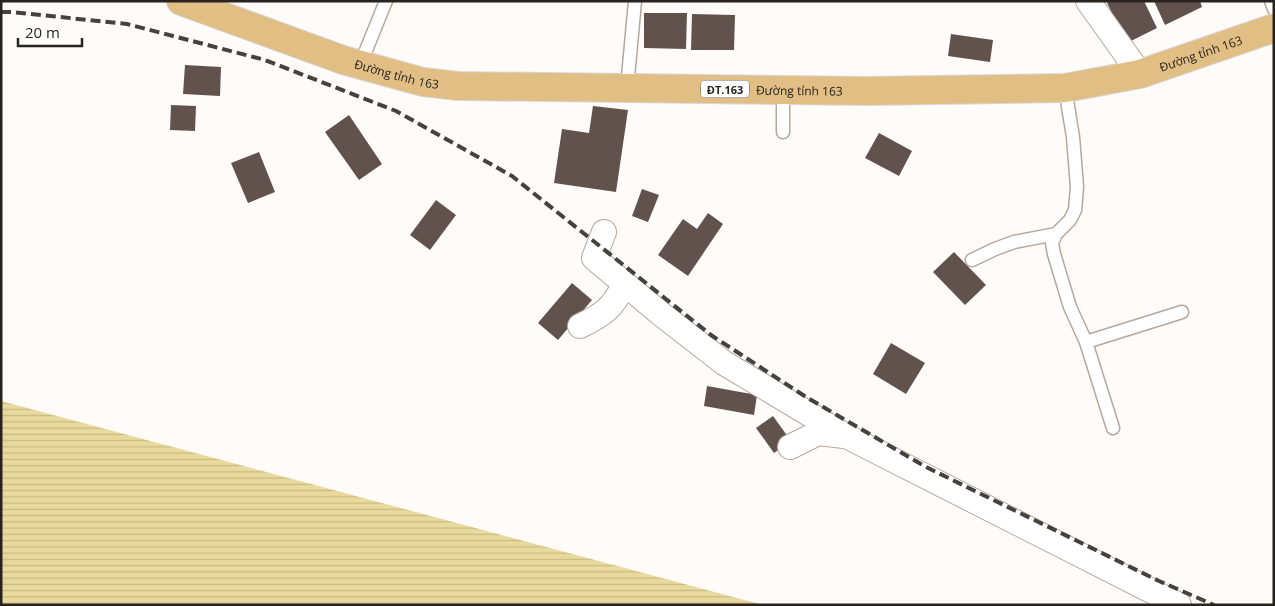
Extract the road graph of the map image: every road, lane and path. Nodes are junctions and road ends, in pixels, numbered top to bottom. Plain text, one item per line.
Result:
1 (181, 1) edge
2 (386, 1) edge
3 (635, 1) edge
4 (1088, 1) edge
5 (1271, 1) edge
6 (1274, 8) edge
7 (1274, 28) edge
8 (360, 64) junction
9 (1140, 74) junction
10 (627, 88) junction
11 (1065, 88) junction
12 (783, 90) junction
13 (783, 132) dead end
14 (604, 232) dead end
15 (1056, 234) junction
16 (972, 260) dead end
17 (625, 284) junction
18 (1182, 312) dead end
19 (580, 326) dead end
20 (1086, 342) junction
21 (1113, 428) dead end
22 (846, 436) junction
23 (790, 447) dead end
24 (1179, 605) edge

1 - 8 main road, Đường tỉnh 163 / ĐT.163
2 - 8 lane
3 - 10 lane
4 - 9 street
5 - 6 lane
7 - 9 main road, Đường tỉnh 163 / ĐT.163
8 - 10 main road, Đường tỉnh 163 / ĐT.163
9 - 11 main road, Đường tỉnh 163 / ĐT.163
10 - 12 main road, Đường tỉnh 163 / ĐT.163
11 - 12 main road, Đường tỉnh 163 / ĐT.163
11 - 15 lane
12 - 13 lane
14 - 17 street
15 - 16 lane
15 - 20 lane
17 - 19 street
17 - 22 street
18 - 20 lane
20 - 21 lane
22 - 23 street
22 - 24 street

